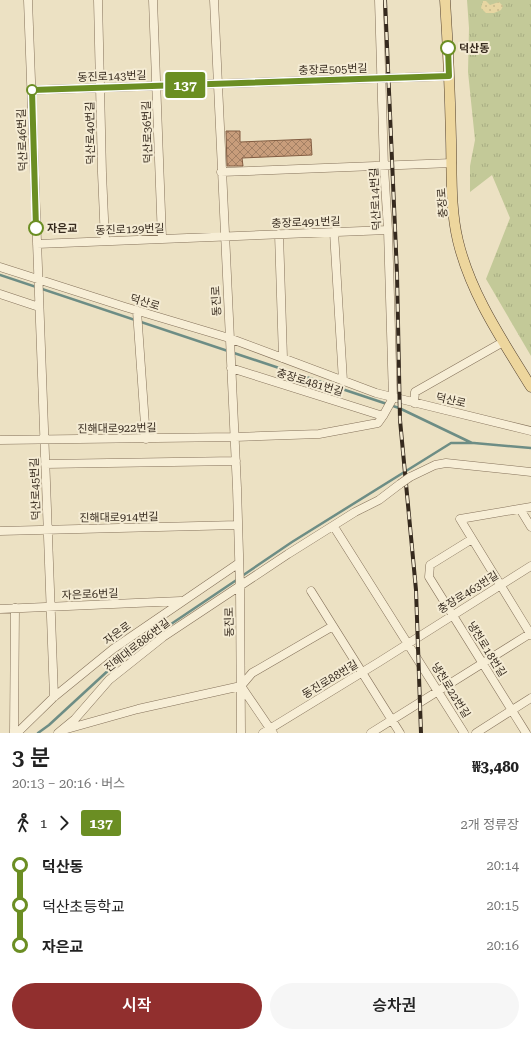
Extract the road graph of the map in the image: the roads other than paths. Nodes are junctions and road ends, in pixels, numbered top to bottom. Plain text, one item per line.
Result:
1 (28, 0) edge
2 (98, 0) edge
3 (153, 0) edge
4 (214, 0) edge
5 (379, 0) edge
6 (446, 0) edge
7 (449, 76) junction
8 (382, 78) junction
9 (217, 84) junction
10 (156, 86) junction
11 (100, 88) junction
12 (32, 90) junction
13 (452, 163) junction
14 (384, 167) junction
15 (221, 172) junction
16 (388, 230) junction
17 (334, 232) junction
18 (279, 234) junction
19 (224, 236) junction
20 (162, 239) junction
21 (105, 241) junction
22 (37, 244) junction
23 (0, 267) edge
24 (38, 280) junction
25 (0, 294) edge
26 (39, 307) junction
27 (137, 311) junction
28 (229, 338) junction
29 (503, 342) junction
30 (283, 358) junction
31 (231, 368) junction
32 (343, 381) junction
33 (531, 387) edge
34 (393, 398) junction
35 (414, 403) junction
36 (384, 416) junction
37 (531, 431) edge
38 (146, 438) junction
39 (235, 438) junction
40 (0, 440) edge
41 (44, 440) junction
42 (236, 461) junction
43 (45, 464) junction
44 (531, 472) edge
45 (531, 508) edge
46 (520, 509) junction
47 (238, 525) junction
48 (531, 527) edge
49 (48, 530) junction
50 (336, 530) dead end
51 (0, 531) edge
52 (472, 539) junction
53 (239, 563) junction
54 (531, 566) edge
55 (500, 585) junction
56 (240, 587) junction
57 (311, 591) dead end
58 (181, 602) junction
59 (51, 606) junction
60 (15, 608) junction
61 (0, 609) edge
62 (453, 615) junction
63 (333, 626) junction
64 (531, 634) edge
65 (418, 637) joint
66 (408, 643) junction
67 (482, 663) junction
68 (363, 672) junction
69 (241, 686) junction
70 (438, 690) junction
71 (54, 697) junction
72 (531, 698) edge
73 (512, 710) junction
74 (392, 720) junction
75 (59, 732) edge
76 (268, 732) edge
77 (14, 733) edge
78 (17, 733) edge
79 (241, 733) edge
80 (371, 733) edge
81 (400, 733) edge
82 (464, 733) edge
83 (476, 733) edge
84 (526, 733) edge

1 - 12 street, 덕산로46번길
2 - 11 street, 덕산로40번길
3 - 10 street, 덕산로36번길
4 - 9 street, 동진로
5 - 8 street, 덕산로14번길
6 - 7 main road, 충장로
7 - 8 street, 충장로505번길
7 - 13 main road, 충장로
8 - 9 street, 충장로505번길
8 - 14 street, 덕산로14번길
9 - 10 street, 동진로143번길
9 - 15 street, 동진로
10 - 11 street, 동진로143번길
10 - 20 street, 덕산로36번길
11 - 12 street, 동진로143번길
11 - 21 street, 덕산로40번길
12 - 22 street, 덕산로46번길
13 - 14 street
13 - 29 main road, 충장로
14 - 15 street
14 - 16 street, 덕산로14번길
15 - 19 street, 동진로
16 - 17 street, 충장로491번길
16 - 34 street, 덕산로14번길
17 - 18 street, 충장로491번길
17 - 32 street
18 - 19 street, 충장로491번길
18 - 30 street
19 - 20 street, 동진로129번길
19 - 28 street, 동진로
20 - 21 street, 동진로129번길
21 - 22 street, 동진로129번길
22 - 24 street, 덕산로46번길
23 - 24 street, 덕산로
24 - 26 street, 덕산로45번길
24 - 27 street, 덕산로
25 - 26 street
26 - 41 street, 덕산로45번길
27 - 28 street, 덕산로
27 - 38 street
28 - 30 street, 덕산로
28 - 31 street, 동진로
29 - 33 main road, 충장로
29 - 35 street
30 - 32 street, 덕산로
31 - 36 street, 충장로481번길
31 - 39 street, 동진로
32 - 34 street, 덕산로
34 - 35 street, 덕산로
34 - 36 street
35 - 37 street, 덕산로
36 - 39 street
38 - 39 street, 진해대로922번길
38 - 41 street, 진해대로922번길
39 - 42 street, 동진로
40 - 41 street, 진해대로922번길
41 - 43 street, 덕산로45번길
42 - 43 street
42 - 47 street, 동진로
43 - 49 street, 덕산로45번길
44 - 56 street, 진해대로886번길, bridge
45 - 46 street
46 - 48 street
46 - 52 street
47 - 49 street, 진해대로914번길
47 - 53 street, 동진로
49 - 51 street, 진해대로914번길
49 - 59 street, 덕산로45번길
50 - 66 street
52 - 55 street
52 - 62 street, 냉천로18번길
53 - 56 street, 동진로
53 - 58 street, 자은로
54 - 55 street, 충장로463번길
55 - 62 street, 충장로463번길
55 - 64 street
56 - 69 street, 동진로
56 - 75 street, 진해대로886번길
57 - 63 street
58 - 59 street, 자은로6번길
58 - 71 street, 자은로
59 - 60 street, 자은로6번길
59 - 71 street, 덕산로45번길
60 - 61 street, 자은로6번길
60 - 77 street
62 - 65 street, 충장로463번길
62 - 67 street, 냉천로18번길
63 - 68 street
63 - 69 street
64 - 67 street
65 - 66 street, 동진로88번길
66 - 68 street, 동진로88번길
66 - 70 street, 냉천로22번길
67 - 70 street
67 - 73 street, 냉천로18번길
68 - 74 street
68 - 76 street, 동진로88번길
69 - 75 street
69 - 76 street
69 - 79 street, 동진로
70 - 74 street
70 - 82 street, 냉천로22번길
71 - 78 street, 자은로
72 - 73 street
73 - 83 street
73 - 84 street, 냉천로18번길
74 - 80 street
74 - 81 street

